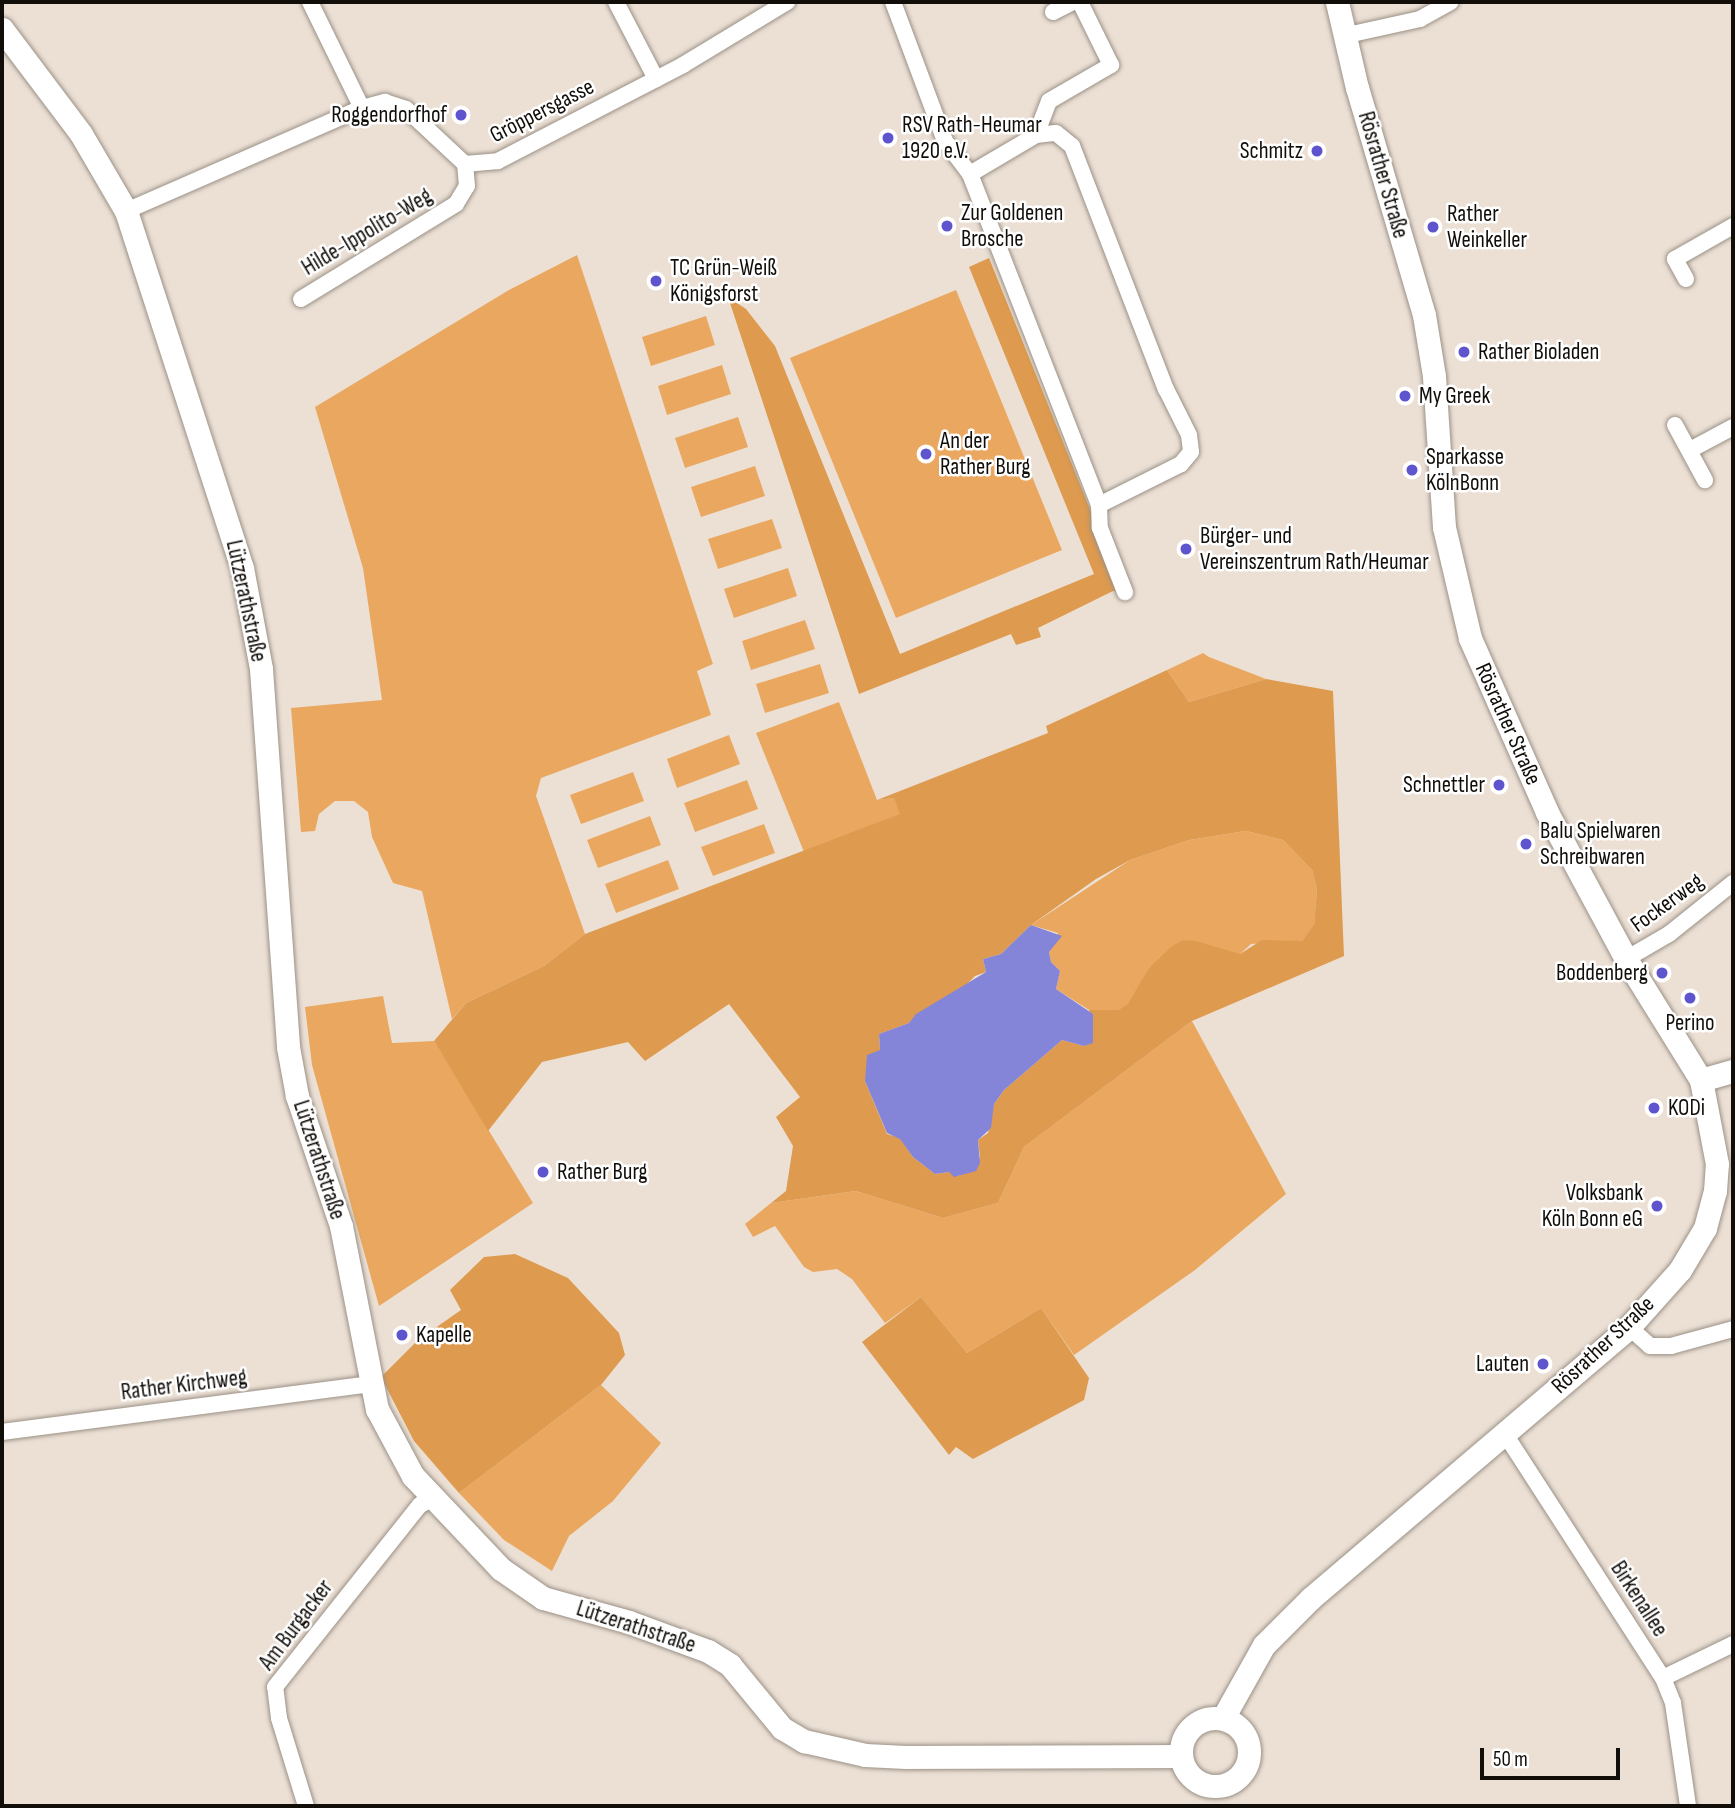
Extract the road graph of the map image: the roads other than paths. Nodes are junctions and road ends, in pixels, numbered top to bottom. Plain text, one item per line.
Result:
1 (310, 2) edge
2 (617, 2) edge
3 (787, 2) edge
4 (893, 2) edge
5 (1073, 2) edge
6 (1080, 2) edge
7 (1337, 2) edge
8 (1451, 2) edge
9 (1053, 12) dead end
10 (2, 29) edge
11 (1343, 36) junction
12 (656, 79) junction
13 (362, 108) junction
14 (1037, 135) junction
15 (465, 164) junction
16 (970, 174) junction
17 (126, 211) junction
18 (1733, 226) edge
19 (1686, 279) dead end
20 (301, 299) dead end
21 (1675, 425) dead end
22 (1733, 427) edge
23 (1690, 450) junction
24 (1705, 480) dead end
25 (1099, 505) junction
26 (1125, 592) dead end
27 (1733, 883) edge
28 (1626, 959) junction
29 (1733, 1071) edge
30 (1702, 1080) junction
31 (1629, 1327) junction
32 (1733, 1329) edge
33 (371, 1384) junction
34 (3, 1429) edge
35 (1504, 1434) junction
36 (432, 1499) junction
37 (1733, 1644) edge
38 (1663, 1678) junction
39 (1223, 1718) junction
40 (1180, 1756) junction
41 (1219, 1796) edge
42 (306, 1806) edge
43 (1688, 1806) edge

1 - 13 street
2 - 12 street
3 - 12 street, Gröppersgasse
4 - 16 street
5 - 9 street
6 - 14 street
7 - 11 street, Rösrather Straße
8 - 11 street
10 - 17 street, Lützerathstraße
11 - 28 street, Rösrather Straße
12 - 15 street, Gröppersgasse
13 - 15 street
13 - 17 street
14 - 16 street
14 - 25 street
15 - 20 street, Hilde-Ippolito-Weg
16 - 25 street
17 - 33 street, Lützerathstraße
18 - 19 street
21 - 23 street
22 - 23 street
23 - 24 street
25 - 26 street
27 - 28 street, Fockerweg
28 - 30 street, Rösrather Straße
29 - 30 street
30 - 31 street, Rösrather Straße
31 - 32 street
31 - 35 street, Rösrather Straße
33 - 34 street, Rather Kirchweg
33 - 36 street, Lützerathstraße
35 - 38 street, Birkenallee
35 - 39 street, Rösrather Straße
36 - 40 street, Lützerathstraße
36 - 42 street, Am Burgacker
37 - 38 street
38 - 43 street, Birkenallee
39 - 40 street
39 - 41 street
40 - 41 street

